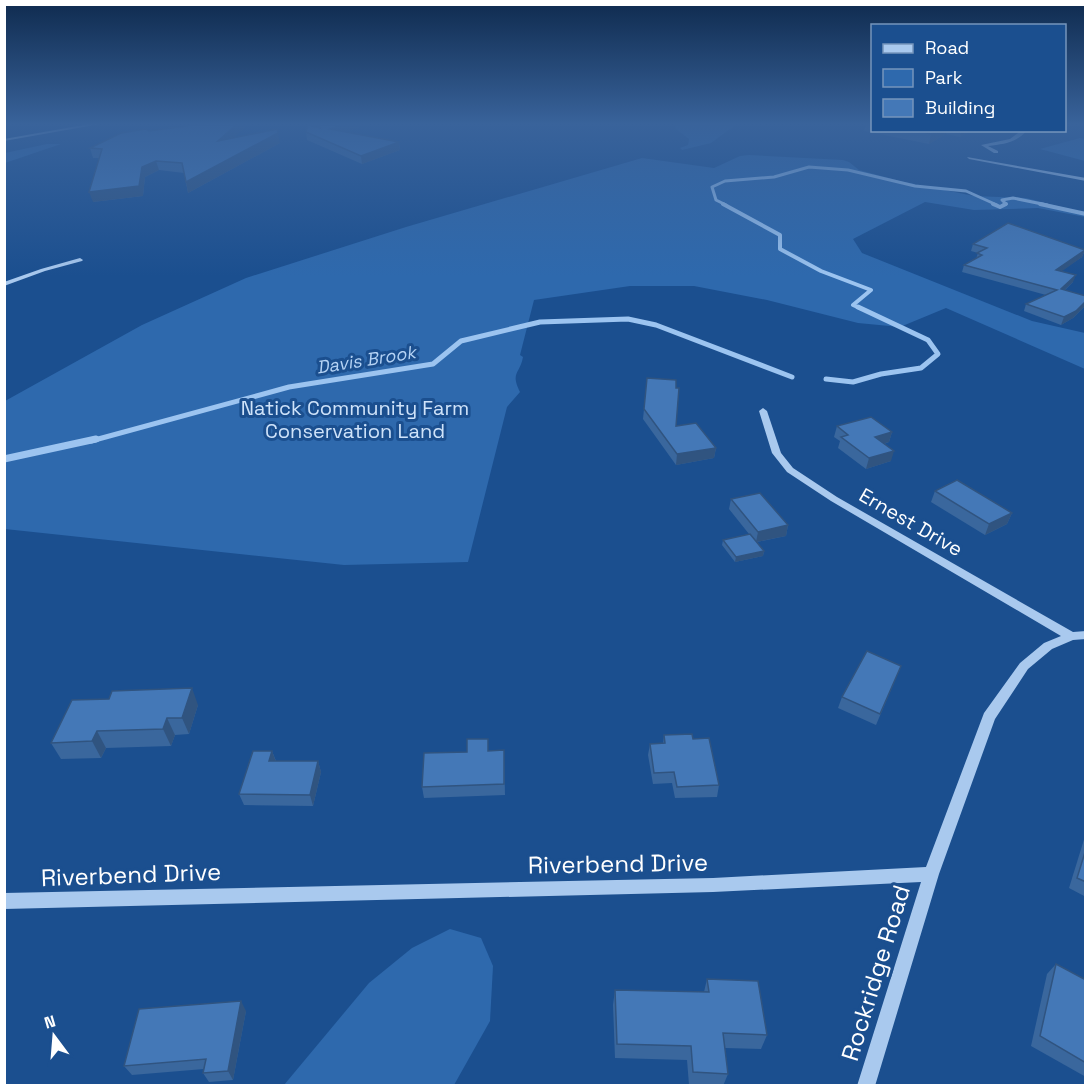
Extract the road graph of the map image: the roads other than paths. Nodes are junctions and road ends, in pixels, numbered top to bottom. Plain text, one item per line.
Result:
1 (1053, 174) edge
2 (1086, 180) edge
3 (80, 260) dead end
4 (4, 284) edge
5 (763, 411) dead end
6 (1078, 636) edge
7 (931, 874) junction
8 (4, 901) edge
9 (866, 1086) edge

1 - 2 street
3 - 4 street
5 - 6 street, Ernest Drive
6 - 7 street
7 - 8 street, Riverbend Drive
7 - 9 street, Rockridge Road

